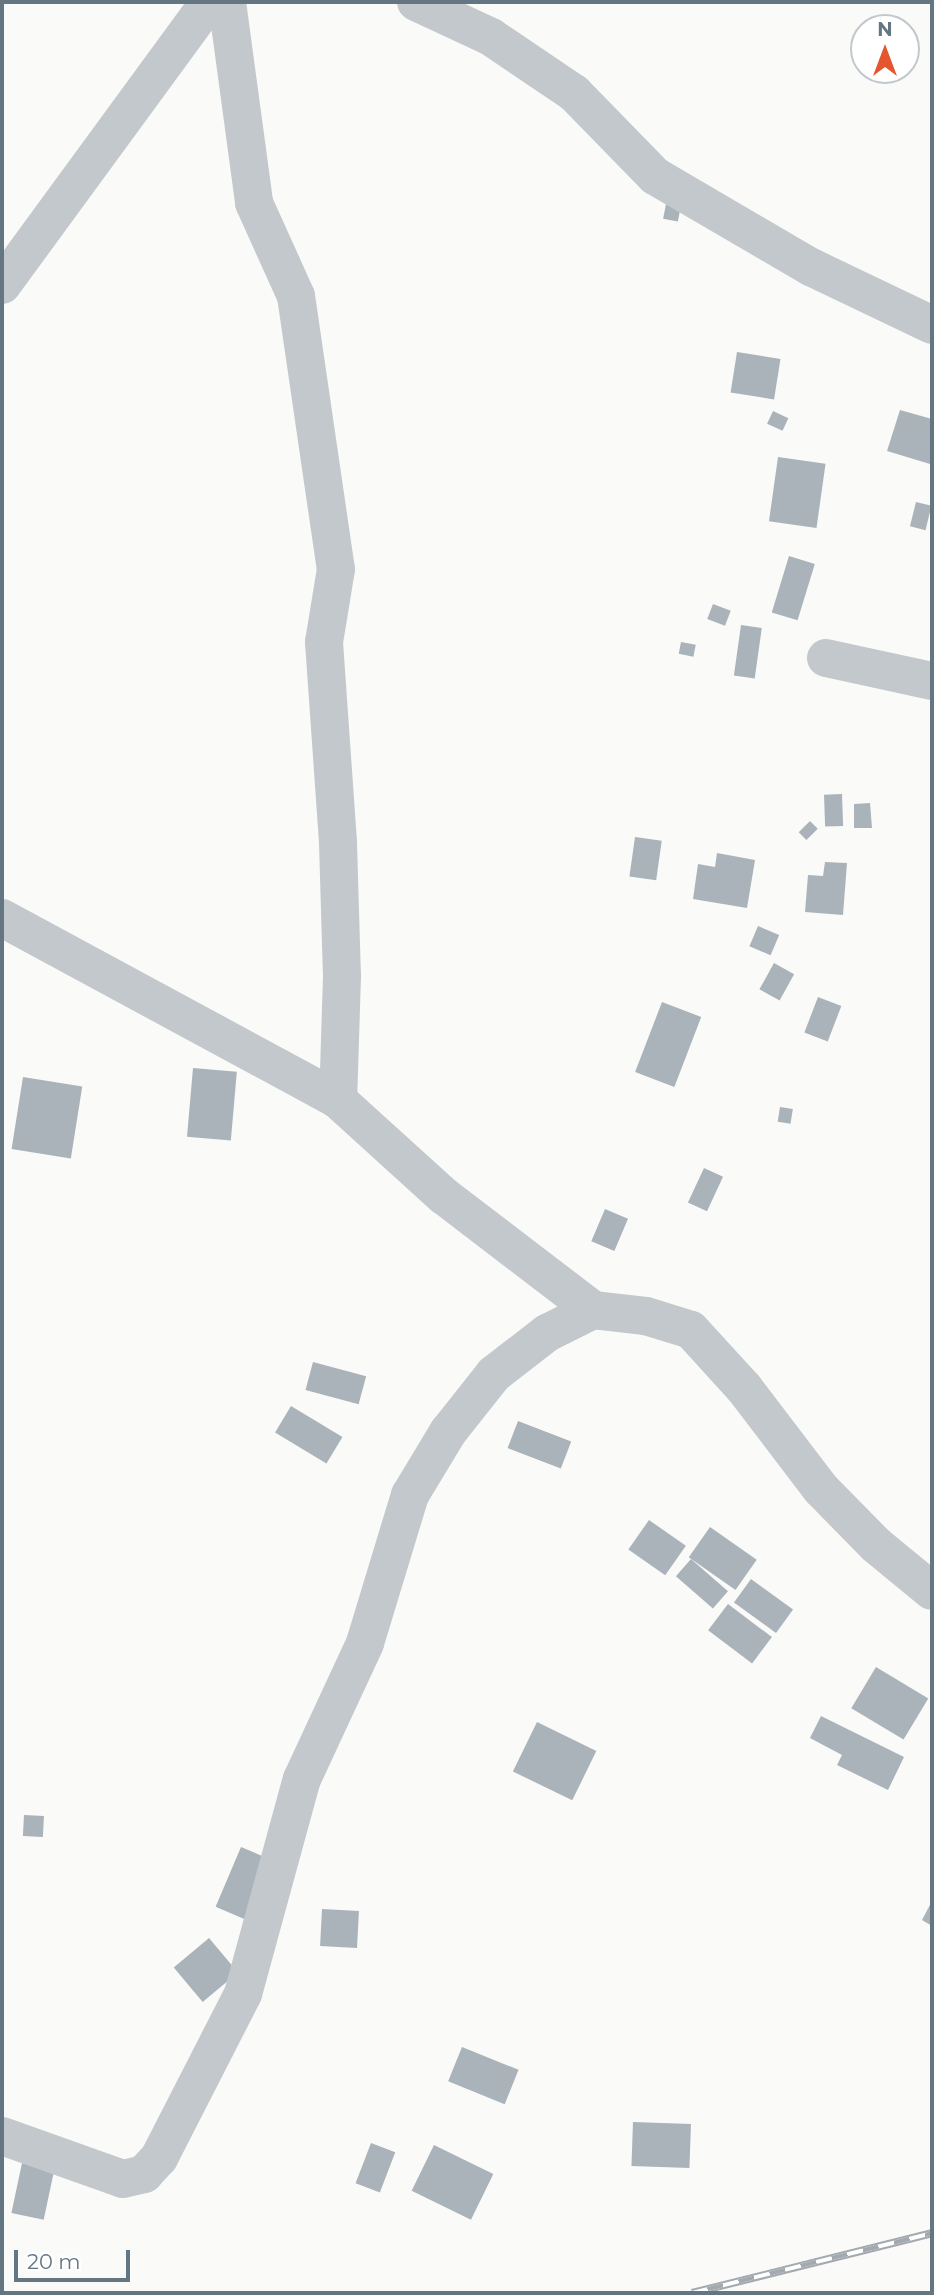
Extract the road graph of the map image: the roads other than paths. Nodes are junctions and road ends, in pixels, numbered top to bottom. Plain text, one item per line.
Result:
1 (209, 2) edge
2 (227, 2) edge
3 (416, 2) edge
4 (2, 285) edge
5 (932, 325) edge
6 (826, 658) dead end
7 (932, 681) edge
8 (2, 918) edge
9 (338, 1100) junction
10 (593, 1310) junction
11 (932, 1591) edge
12 (2, 2136) edge

1 - 4 street
2 - 9 street
3 - 5 street
6 - 7 street
8 - 9 street
9 - 10 street
10 - 11 street
10 - 12 street

